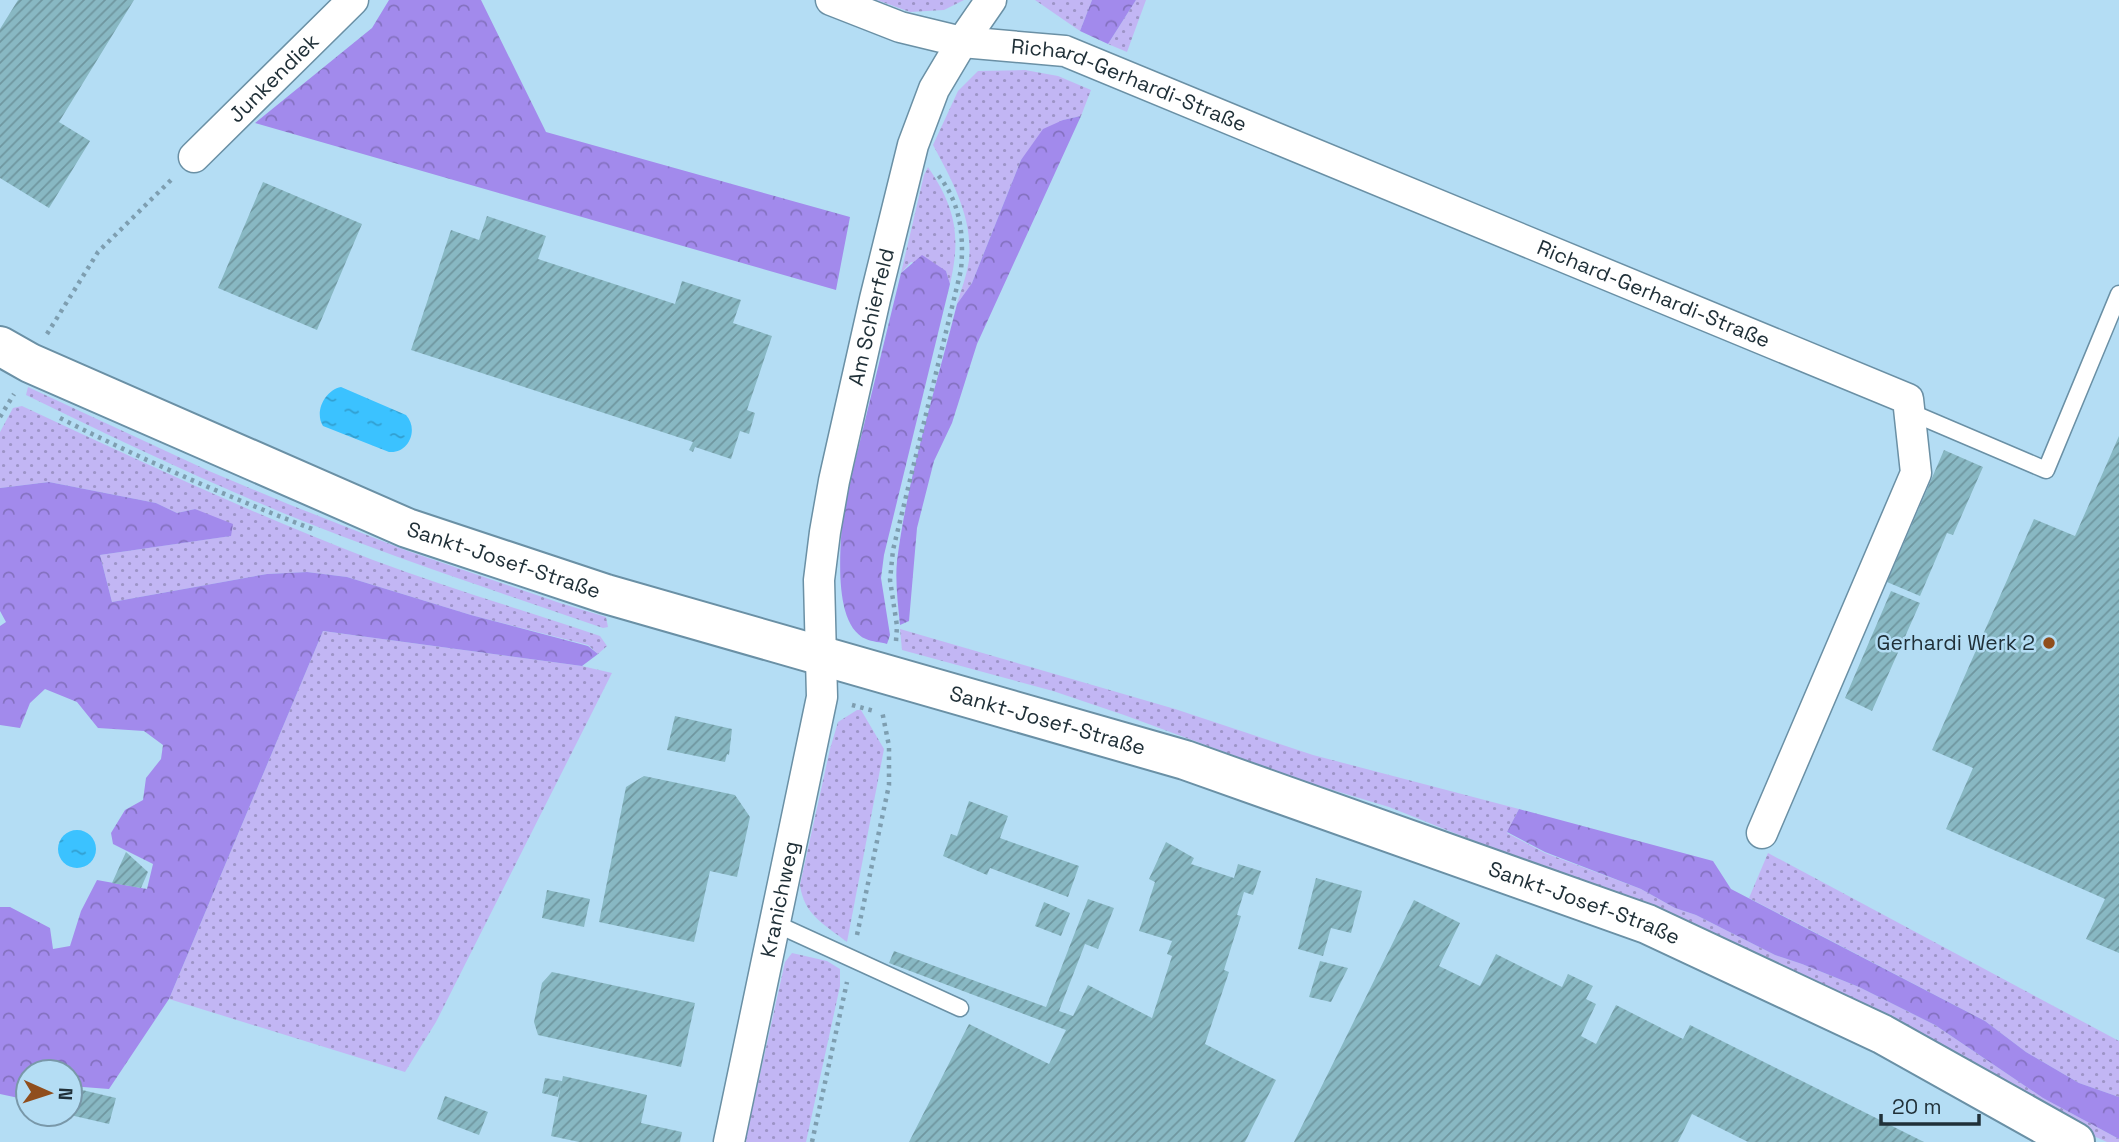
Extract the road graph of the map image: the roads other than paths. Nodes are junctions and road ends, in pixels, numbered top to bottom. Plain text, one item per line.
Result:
1 (353, 0) edge
2 (831, 0) edge
3 (991, 0) edge
4 (962, 42) junction
5 (194, 157) road end
6 (2119, 293) edge
7 (13, 374) edge
8 (1910, 412) junction
9 (822, 655) junction
10 (1762, 833) dead end
11 (774, 922) junction
12 (960, 1009) dead end
13 (729, 1142) edge
14 (2075, 1142) edge

1 - 5 street, Junkendiek
2 - 4 street
3 - 4 street, Am Schierfeld
4 - 8 street, Richard-Gerhardi-Straße
4 - 9 street, Am Schierfeld
6 - 8 lane
7 - 9 street, Sankt-Josef-Straße
8 - 10 street
9 - 11 street, Kranichweg
9 - 14 street, Sankt-Josef-Straße
11 - 12 lane
11 - 13 street, Kranichweg

